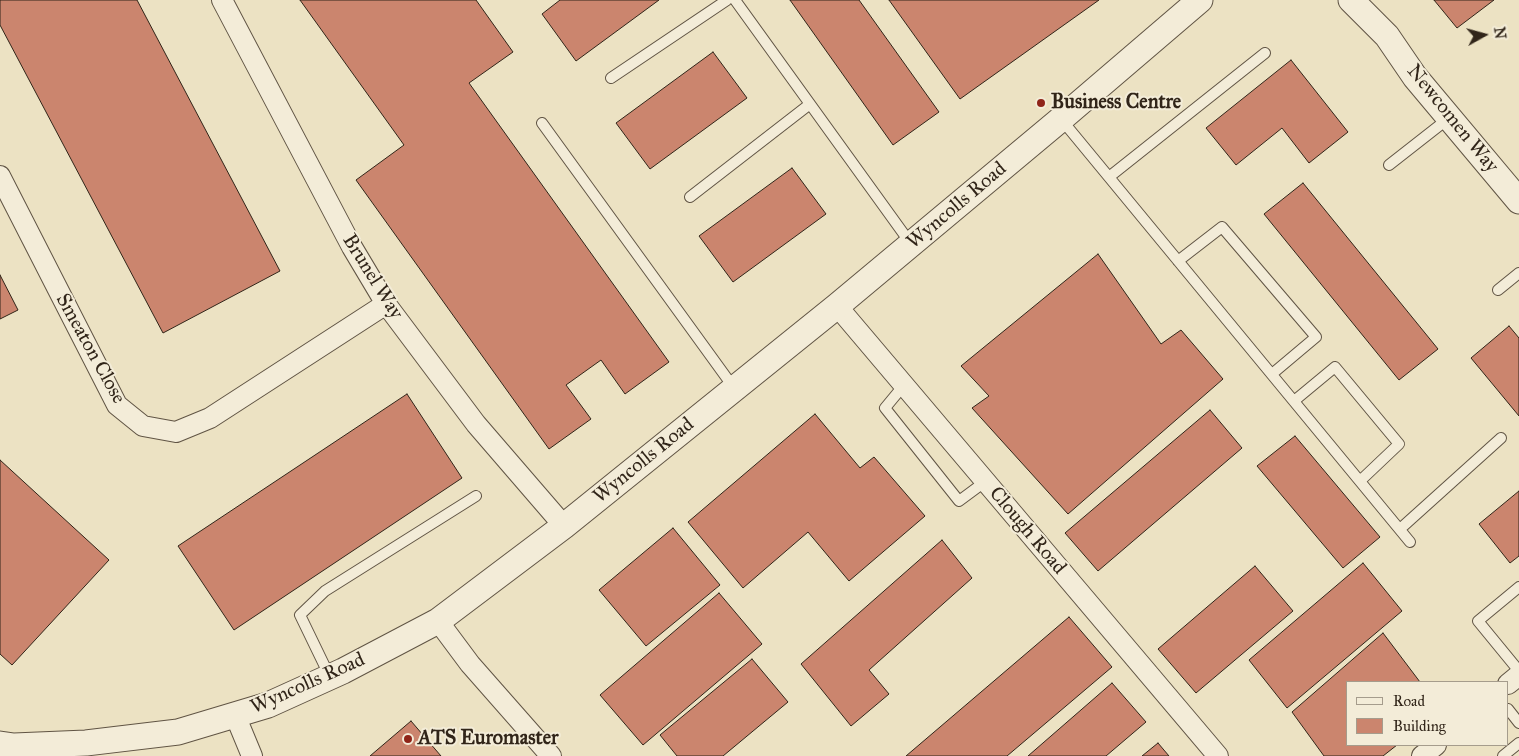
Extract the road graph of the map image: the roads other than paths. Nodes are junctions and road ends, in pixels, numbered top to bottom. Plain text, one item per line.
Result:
1 (222, 0) edge
2 (728, 0) edge
3 (735, 0) edge
4 (1200, 0) edge
5 (1352, 0) edge
6 (1377, 0) edge
7 (1387, 36) junction
8 (1265, 53) dead end
9 (611, 78) dead end
10 (810, 104) junction
11 (1450, 118) junction
12 (1061, 120) junction
13 (542, 123) dead end
14 (1389, 165) dead end
15 (0, 176) edge
16 (1109, 178) junction
17 (690, 197) dead end
18 (1519, 201) edge
19 (912, 244) junction
20 (1178, 261) junction
21 (1519, 273) edge
22 (1498, 290) dead end
23 (386, 304) junction
24 (837, 306) junction
25 (1272, 374) junction
26 (904, 385) junction
27 (734, 388) junction
28 (1294, 401) junction
29 (1501, 438) dead end
30 (986, 481) junction
31 (1360, 481) junction
32 (476, 496) dead end
33 (564, 526) junction
34 (1400, 530) junction
35 (1410, 542) dead end
36 (1519, 587) edge
37 (438, 621) junction
38 (1519, 671) edge
39 (1519, 675) edge
40 (330, 677) junction
41 (1509, 683) edge
42 (1509, 710) edge
43 (235, 715) junction
44 (1519, 723) edge
45 (1519, 743) edge
46 (0, 744) edge
47 (1435, 746) edge
48 (252, 756) edge
49 (551, 756) edge
50 (1218, 756) edge
51 (1422, 756) edge
52 (1503, 756) edge

1 - 23 street, Brunel Way
2 - 9 lane
3 - 10 lane
4 - 12 street, Wyncolls Road
5 - 7 street, Newcomen Way
6 - 7 street, Newcomen Way
7 - 11 street, Newcomen Way
8 - 16 lane
10 - 17 lane
10 - 19 lane
11 - 14 lane
11 - 18 street, Newcomen Way
12 - 16 lane
12 - 19 street, Wyncolls Road
13 - 27 lane
15 - 23 street, Smeaton Close
16 - 20 lane
19 - 24 street, Wyncolls Road
20 - 25 lane
20 - 25 lane
21 - 22 lane
23 - 33 street, Brunel Way
24 - 26 street, Clough Road
24 - 27 street, Wyncolls Road
25 - 28 lane
26 - 30 street, Clough Road
26 - 30 lane
27 - 33 street, Wyncolls Road
28 - 31 lane
28 - 31 lane
29 - 34 lane
30 - 50 street, Clough Road
31 - 34 lane
32 - 40 lane
33 - 37 street, Wyncolls Road
34 - 35 lane
36 - 38 lane
37 - 40 street, Wyncolls Road
37 - 49 street
39 - 41 street
40 - 43 street, Wyncolls Road
42 - 44 lane
43 - 46 street, Wyncolls Road
43 - 48 street
45 - 52 lane
47 - 51 street

